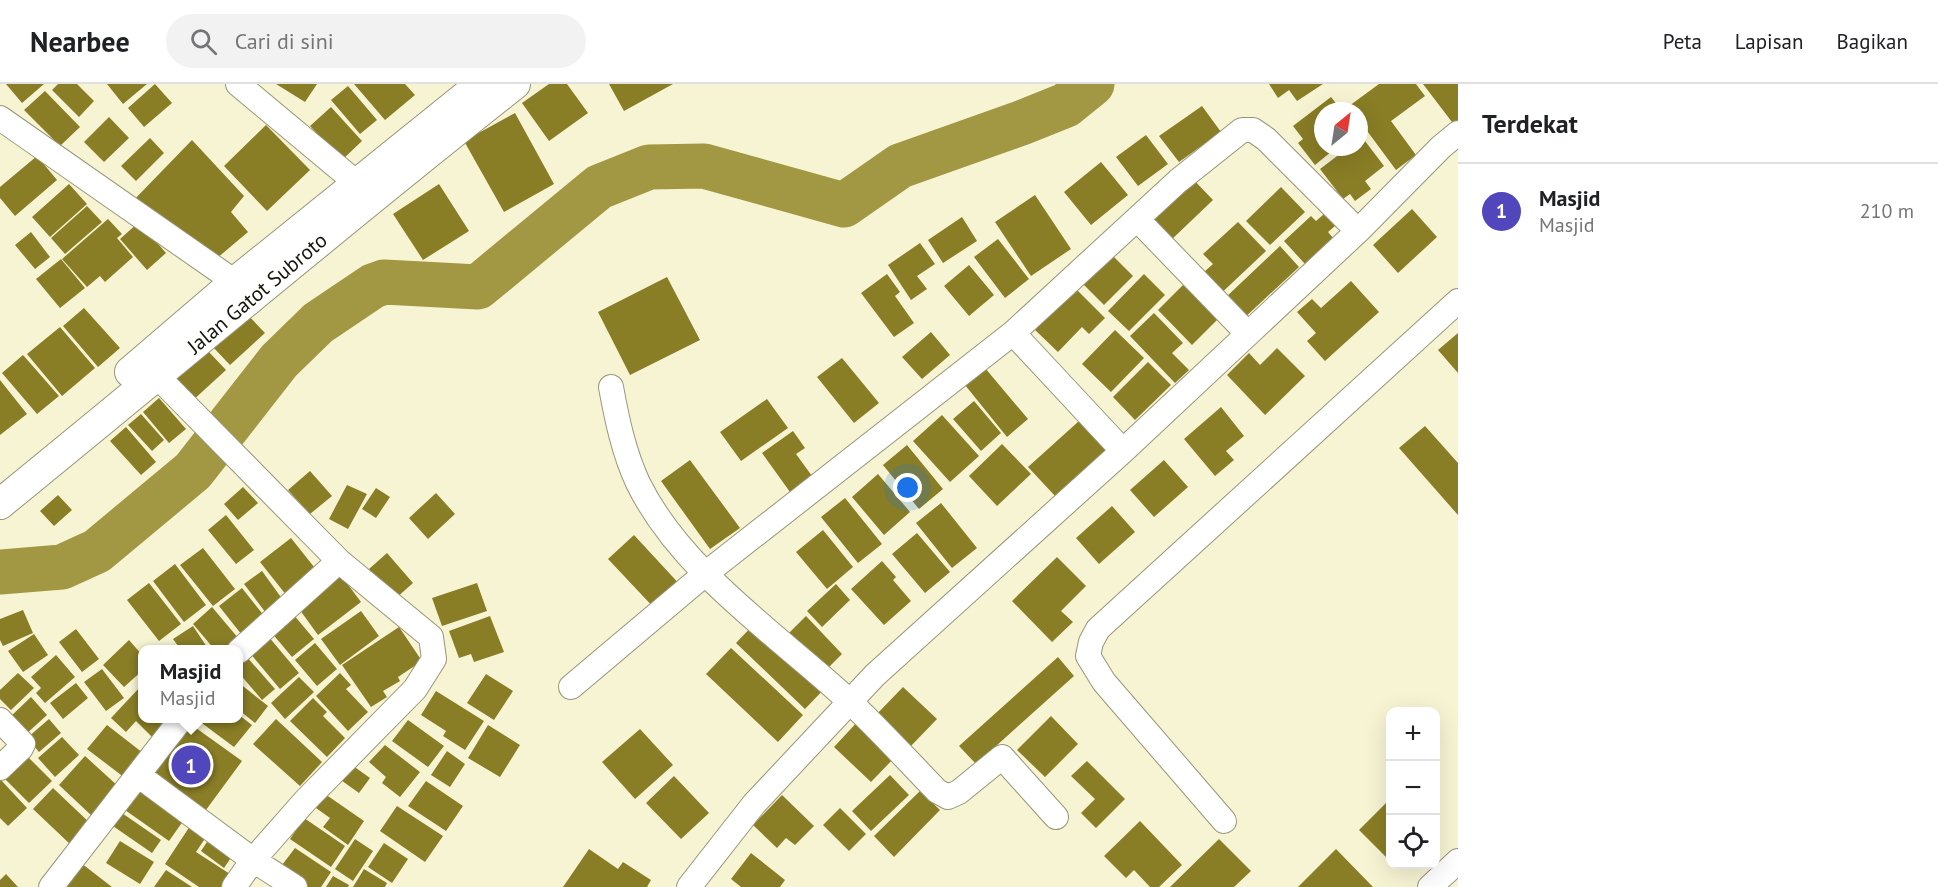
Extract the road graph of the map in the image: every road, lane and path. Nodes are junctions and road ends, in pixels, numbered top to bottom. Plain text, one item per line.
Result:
1 (238, 84) edge
2 (481, 84) edge
3 (515, 84) edge
4 (0, 118) edge
5 (1458, 133) edge
6 (364, 190) junction
7 (1137, 219) junction
8 (1358, 231) junction
9 (235, 282) junction
10 (1458, 301) edge
11 (1013, 333) junction
12 (1248, 334) junction
13 (166, 385) junction
14 (610, 387) dead end
15 (1123, 451) junction
16 (0, 484) edge
17 (0, 504) edge
18 (339, 561) junction
19 (705, 574) junction
20 (243, 647) edge
21 (571, 687) dead end
22 (850, 702) junction
23 (0, 720) edge
24 (178, 723) edge
25 (0, 768) edge
26 (138, 775) junction
27 (1056, 816) dead end
28 (1224, 821) dead end
29 (253, 860) junction
30 (1458, 861) edge
31 (51, 887) edge
32 (234, 887) edge
33 (295, 887) edge
34 (689, 887) edge
35 (1430, 887) edge

1 - 6 street
2 - 6 street, Jalan Gatot Subroto
3 - 6 street, Jalan Gatot Subroto
4 - 9 street
5 - 8 street
6 - 9 street, Jalan Gatot Subroto
6 - 13 street, Jalan Gatot Subroto
7 - 8 street
7 - 11 street
7 - 12 street
8 - 12 street
9 - 16 street, Jalan Gatot Subroto
10 - 28 street
11 - 15 street
11 - 19 street
12 - 15 street
13 - 17 street, Jalan Gatot Subroto
13 - 18 street
14 - 19 street
15 - 22 street
18 - 20 street
18 - 29 street
19 - 21 street
19 - 22 street
22 - 27 street
22 - 34 street
23 - 25 street
24 - 26 street
26 - 29 street
26 - 31 street
29 - 32 street
29 - 33 street
30 - 35 street

